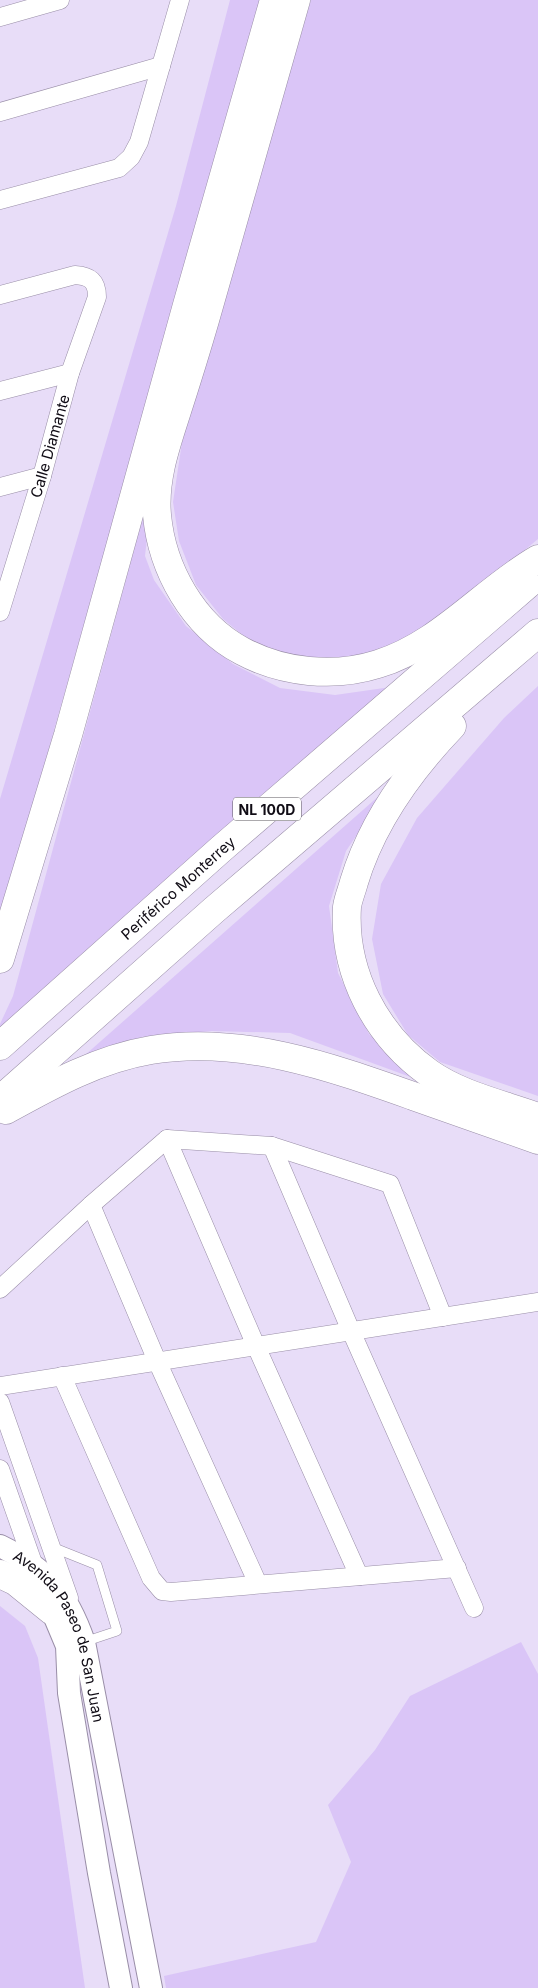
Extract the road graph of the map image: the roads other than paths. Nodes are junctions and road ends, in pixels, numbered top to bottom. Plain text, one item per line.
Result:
1 (60, 0) edge
2 (180, 0) edge
3 (274, 0) edge
4 (296, 0) edge
5 (0, 17) edge
6 (161, 66) junction
7 (0, 112) edge
8 (0, 200) edge
9 (0, 295) edge
10 (70, 373) junction
11 (0, 391) edge
12 (42, 476) junction
13 (0, 488) edge
14 (538, 559) edge
15 (538, 575) edge
16 (4, 585) edge
17 (0, 612) edge
18 (531, 639) edge
19 (0, 959) edge
20 (0, 1046) edge
21 (0, 1100) edge
22 (0, 1114) edge
23 (538, 1117) edge
24 (167, 1139) junction
25 (538, 1140) edge
26 (272, 1146) junction
27 (91, 1205) junction
28 (0, 1289) edge
29 (538, 1302) edge
30 (443, 1317) junction
31 (352, 1331) junction
32 (256, 1346) junction
33 (157, 1361) junction
34 (62, 1376) junction
35 (0, 1386) edge
36 (0, 1402) edge
37 (0, 1469) edge
38 (0, 1509) edge
39 (20, 1525) junction
40 (51, 1546) junction
41 (12, 1559) edge
42 (457, 1568) junction
43 (359, 1576) junction
44 (258, 1584) junction
45 (474, 1608) dead end
46 (64, 1614) junction
47 (76, 1644) junction
48 (129, 1869) junction
49 (99, 1874) junction
50 (121, 1988) edge
51 (151, 1988) edge

1 - 5 street
2 - 6 street
3 - 19 highway
4 - 14 highway
6 - 7 street
6 - 8 street
9 - 10 street, Calle Diamante
10 - 11 street
10 - 12 street, Calle Diamante
12 - 13 street
12 - 16 street, Calle Diamante
15 - 20 highway, Periférico Monterrey / NL 100D
16 - 17 street, Calle Diamante
18 - 21 highway, NL 100D
18 - 23 highway
22 - 25 highway
24 - 26 street
24 - 27 street
24 - 32 street
26 - 30 street
26 - 31 street
27 - 28 street
27 - 33 street
29 - 30 street
30 - 31 street
31 - 32 street
31 - 42 street
32 - 33 street
32 - 43 street
33 - 34 street
33 - 44 street
34 - 35 street
34 - 44 street
36 - 40 street
37 - 39 street
38 - 39 street
39 - 40 street
39 - 41 street
40 - 46 street
40 - 47 lane
41 - 46 highway
42 - 43 street
42 - 45 street
43 - 44 street
46 - 47 street, Avenida Paseo de San Juan
47 - 48 street, Avenida Paseo de San Juan
47 - 49 street, Avenida Paseo de San Juan
48 - 49 street
48 - 51 street, Avenida Paseo de San Juan
49 - 50 street, Avenida Paseo de San Juan

